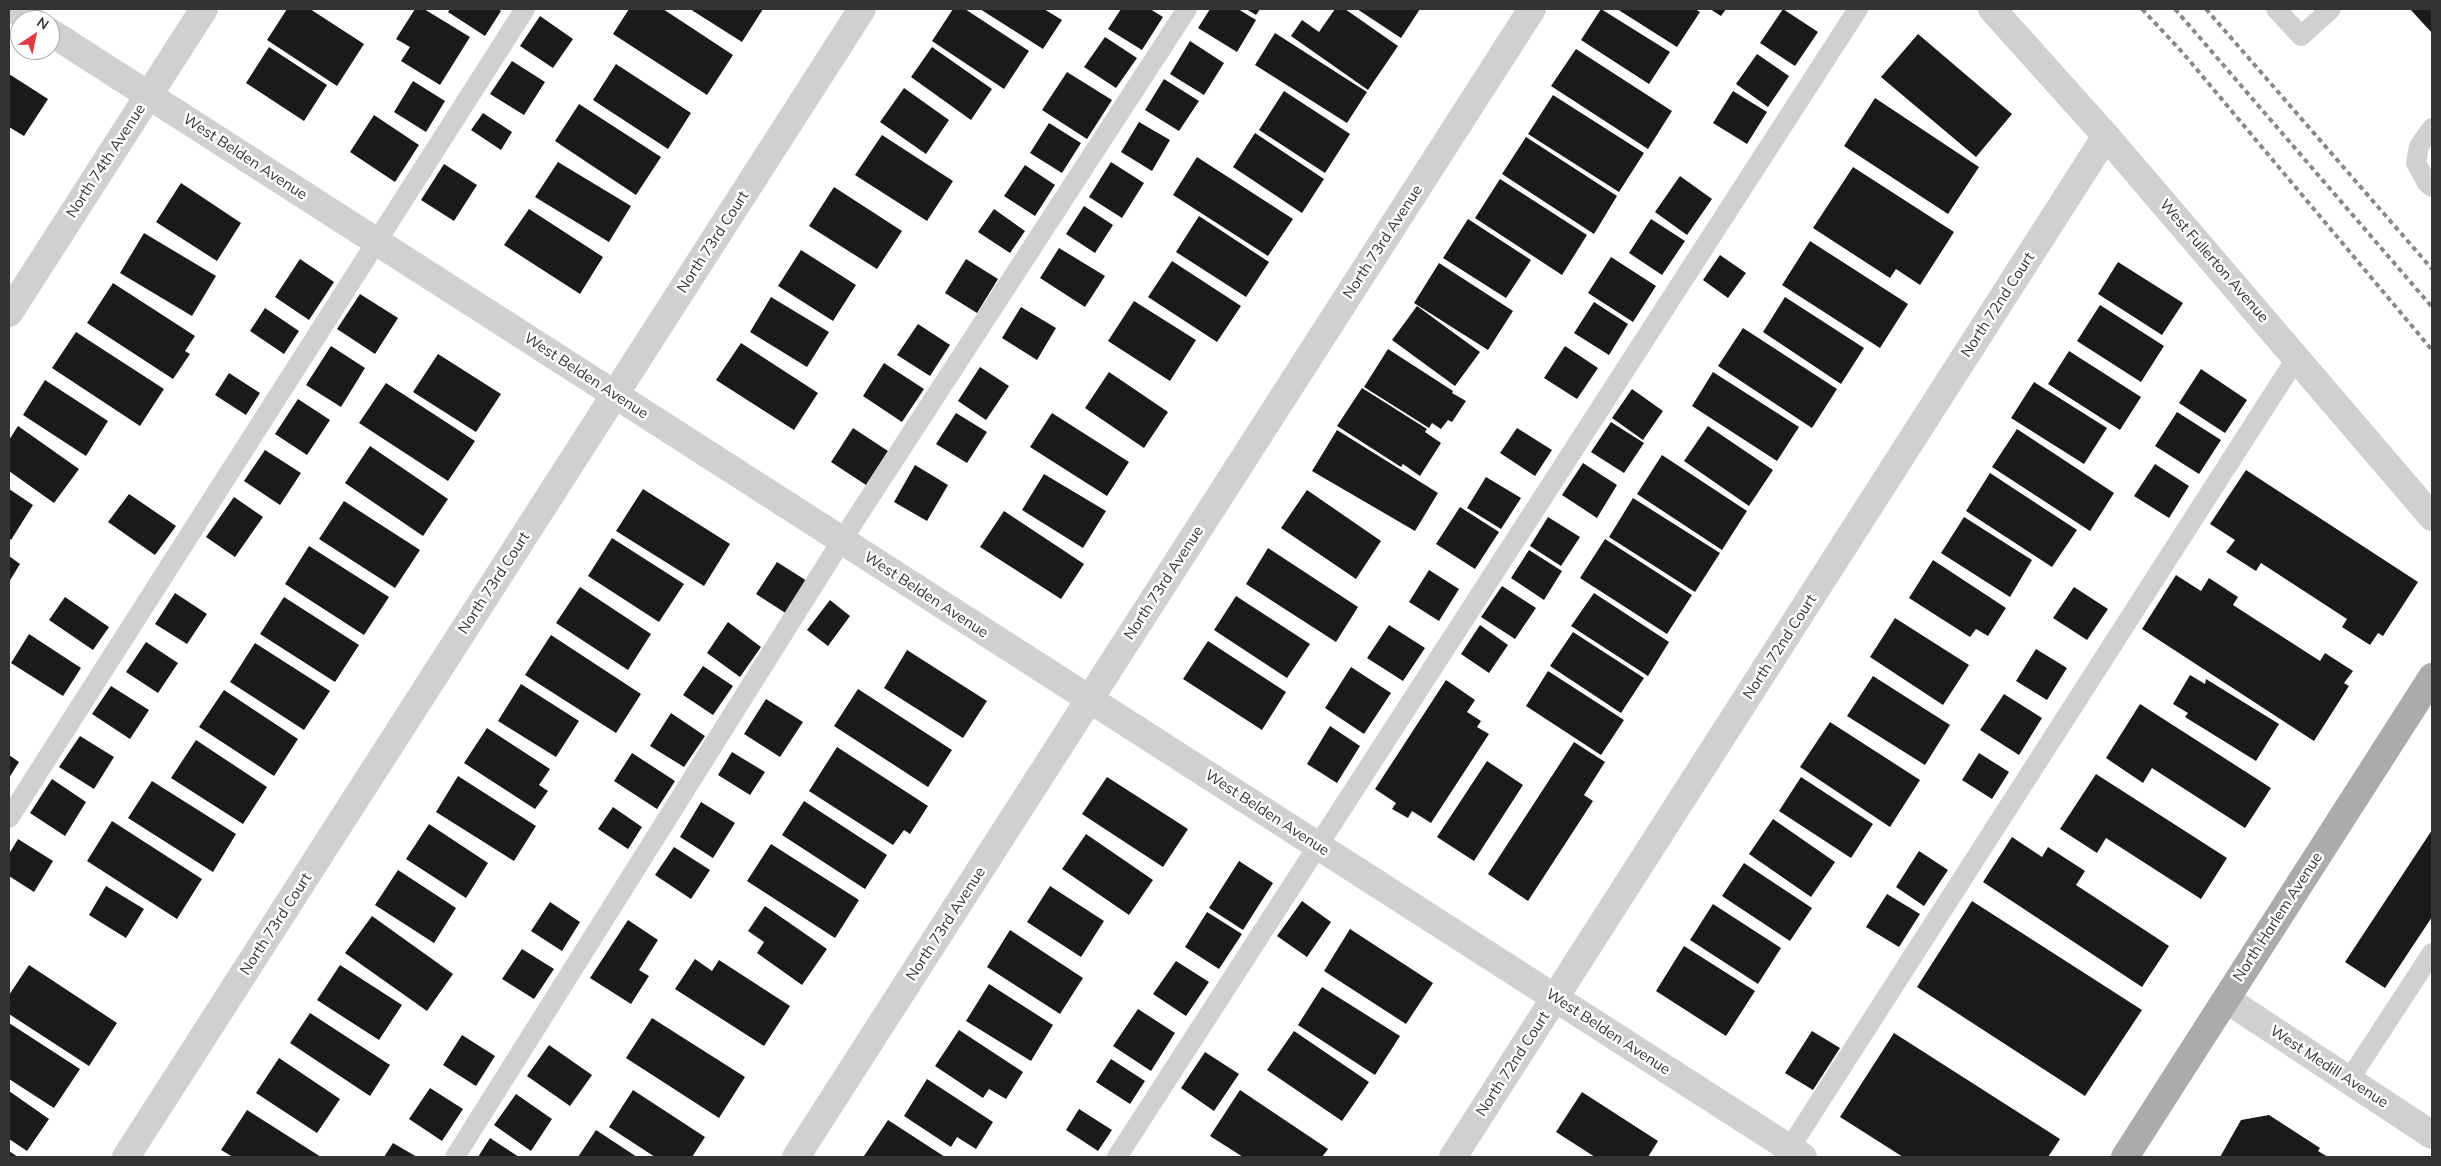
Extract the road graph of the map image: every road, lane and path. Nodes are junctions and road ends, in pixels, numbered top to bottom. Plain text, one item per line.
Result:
1 (204, 9) edge
2 (525, 9) edge
3 (862, 9) edge
4 (1187, 9) edge
5 (1532, 9) edge
6 (1858, 9) edge
7 (1992, 9) edge
8 (2276, 9) edge
9 (2331, 9) edge
10 (60, 38) edge
11 (149, 95) junction
12 (2432, 128) edge
13 (2106, 136) junction
14 (2432, 187) edge
15 (377, 241) junction
16 (9, 313) edge
17 (2297, 357) junction
18 (615, 395) junction
19 (2432, 517) edge
20 (842, 540) junction
21 (2432, 677) edge
22 (1090, 699) junction
23 (9, 818) edge
24 (1317, 846) junction
25 (2432, 953) edge
26 (2426, 975) edge
27 (1555, 998) junction
28 (2226, 999) junction
29 (2349, 1080) junction
30 (2432, 1135) edge
31 (1792, 1154) edge
32 (126, 1157) edge
33 (455, 1157) edge
34 (796, 1157) edge
35 (1117, 1157) edge
36 (1453, 1157) edge
37 (2125, 1157) edge

1 - 11 street, North 74th Avenue
2 - 15 lane
3 - 18 street, North 73rd Court
4 - 20 lane
5 - 22 street, North 73rd Avenue
6 - 24 lane
7 - 13 street, West Fullerton Avenue
8 - 9 lane
10 - 11 street, West Belden Avenue
11 - 15 street, West Belden Avenue
11 - 16 street, North 74th Avenue
12 - 14 lane
13 - 17 street, West Fullerton Avenue
13 - 27 street, North 72nd Court
15 - 18 street, West Belden Avenue
15 - 23 lane
17 - 19 street, West Fullerton Avenue
17 - 31 lane
18 - 20 street, West Belden Avenue
18 - 32 street, North 73rd Court
20 - 22 street, West Belden Avenue
20 - 33 lane
21 - 28 main road, North Harlem Avenue
22 - 24 street, West Belden Avenue
22 - 34 street, North 73rd Avenue
24 - 27 street, West Belden Avenue
24 - 35 lane
25 - 26 lane
26 - 29 lane
27 - 31 street, West Belden Avenue
27 - 36 street, North 72nd Court
28 - 29 street, West Medill Avenue
28 - 37 main road, North Harlem Avenue
29 - 30 street, West Medill Avenue

